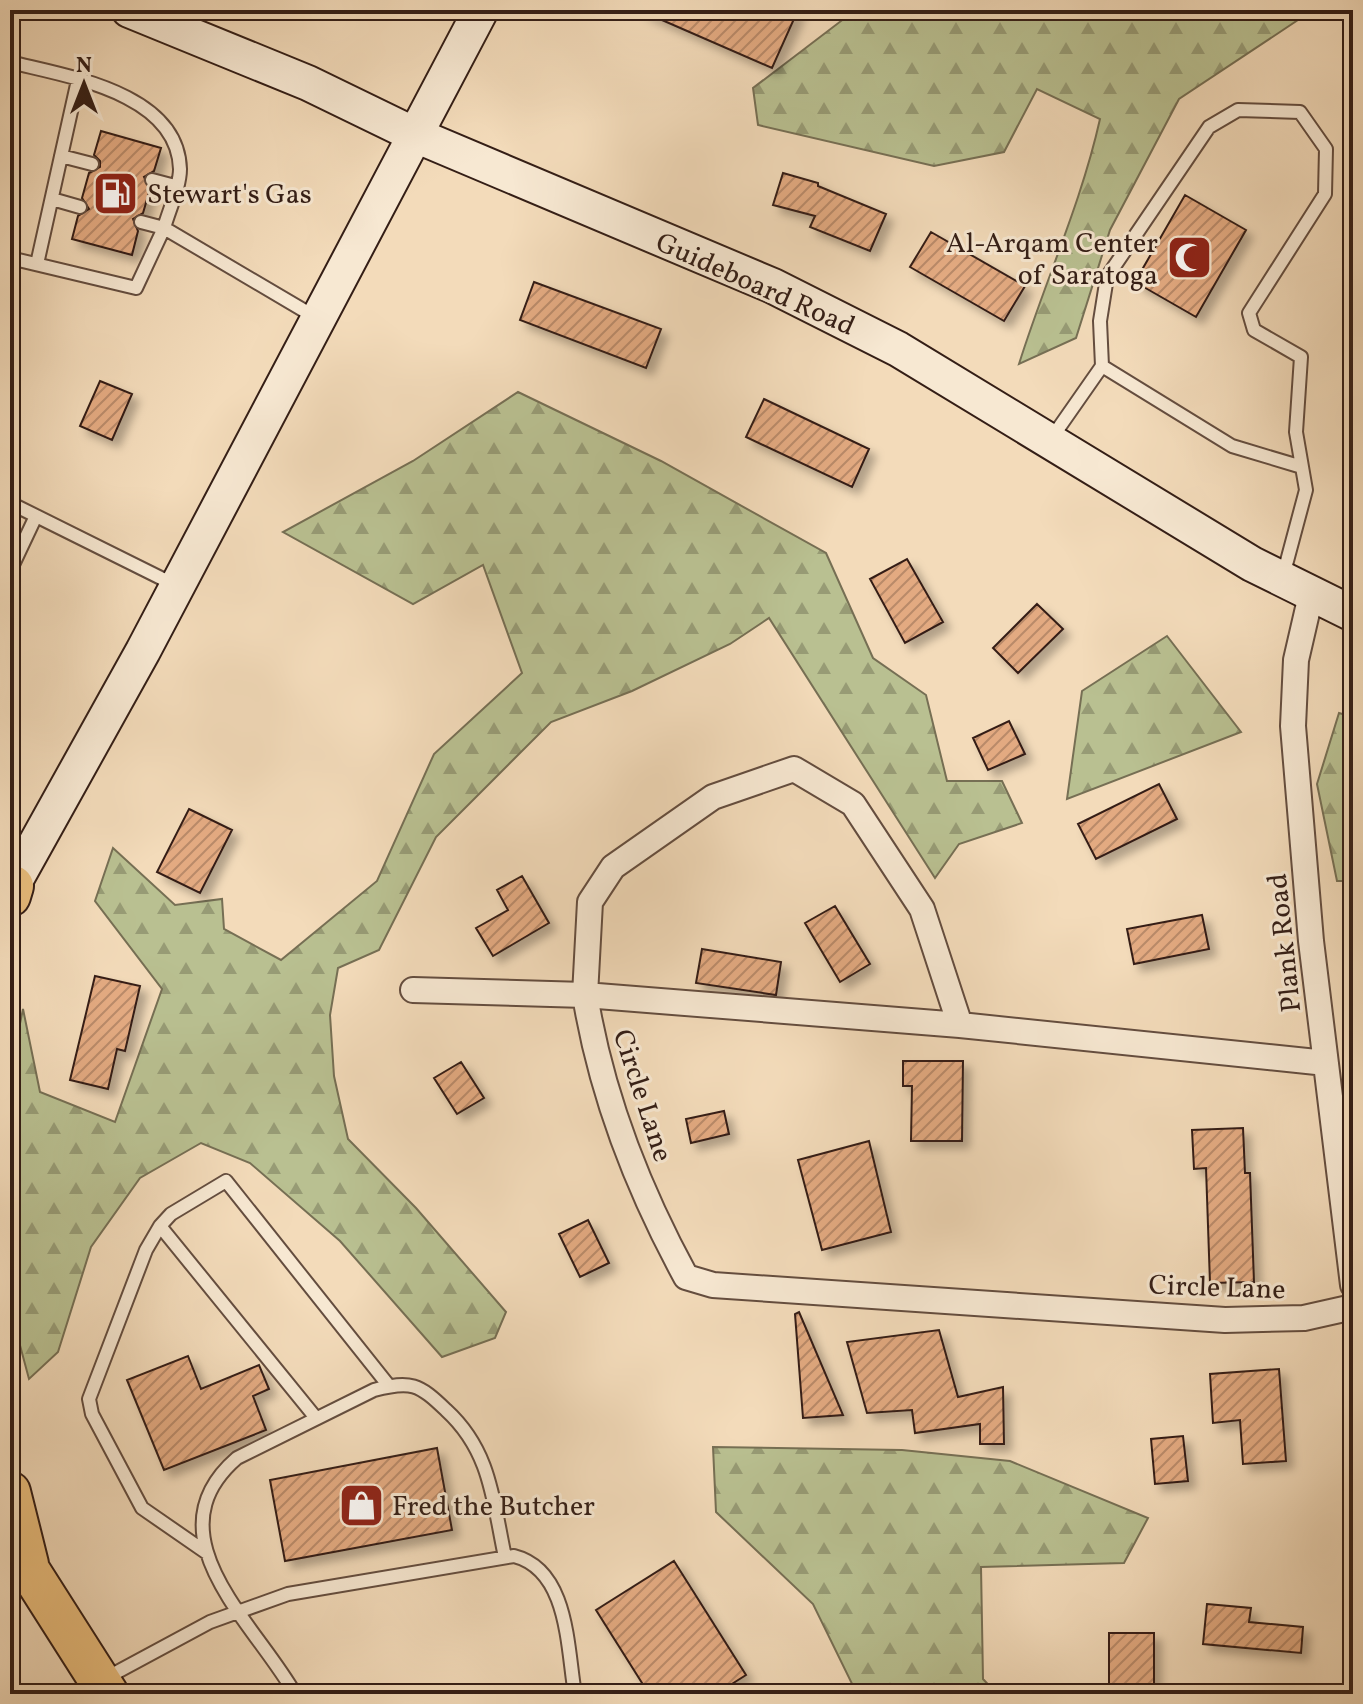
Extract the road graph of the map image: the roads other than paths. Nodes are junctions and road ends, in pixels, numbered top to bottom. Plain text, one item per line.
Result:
1 (129, 10) edge
2 (481, 10) edge
3 (10, 62) edge
4 (78, 80) junction
5 (413, 134) junction
6 (61, 156) junction
7 (92, 164) dead end
8 (152, 180) dead end
9 (175, 186) junction
10 (52, 199) junction
11 (80, 207) dead end
12 (141, 222) dead end
13 (164, 228) junction
14 (10, 258) edge
15 (37, 264) junction
16 (316, 318) junction
17 (1102, 366) junction
18 (1049, 441) junction
19 (1302, 467) junction
20 (10, 503) edge
21 (36, 516) junction
22 (12, 564) edge
23 (176, 586) junction
24 (1296, 588) junction
25 (1353, 614) edge
26 (11, 891) edge
27 (413, 990) dead end
28 (585, 995) junction
29 (960, 1025) junction
30 (1326, 1063) junction
31 (160, 1226) junction
32 (1353, 1285) edge
33 (1353, 1307) edge
34 (389, 1386) junction
35 (316, 1418) junction
36 (10, 1492) edge
37 (207, 1553) junction
38 (20, 1556) edge
39 (505, 1557) junction
40 (236, 1611) junction
41 (104, 1688) edge
42 (295, 1694) edge
43 (575, 1694) edge

1 - 5 street, Guideboard Road
2 - 5 street
3 - 4 lane
4 - 6 lane
4 - 9 lane
5 - 16 street
5 - 18 street, Guideboard Road
6 - 7 lane
6 - 10 lane
8 - 9 lane
9 - 13 lane
10 - 11 lane
10 - 15 lane
12 - 13 lane
13 - 15 lane
13 - 16 lane
14 - 15 lane
16 - 23 street
17 - 18 lane
17 - 19 lane
17 - 19 lane
18 - 24 street, Guideboard Road
19 - 24 lane
20 - 21 lane
21 - 22 lane
21 - 23 lane
23 - 26 street
24 - 25 street, Guideboard Road
24 - 30 street, Plank Road
27 - 28 street
28 - 29 street, Circle Lane
28 - 29 street
28 - 33 street, Circle Lane
29 - 30 street, Circle Lane
30 - 32 street, Plank Road
31 - 34 lane
31 - 35 lane
31 - 37 lane
34 - 35 lane
34 - 39 lane
35 - 37 lane
36 - 38 main road
37 - 40 lane
38 - 41 main road
39 - 40 lane
39 - 43 lane
40 - 41 lane
40 - 42 lane

